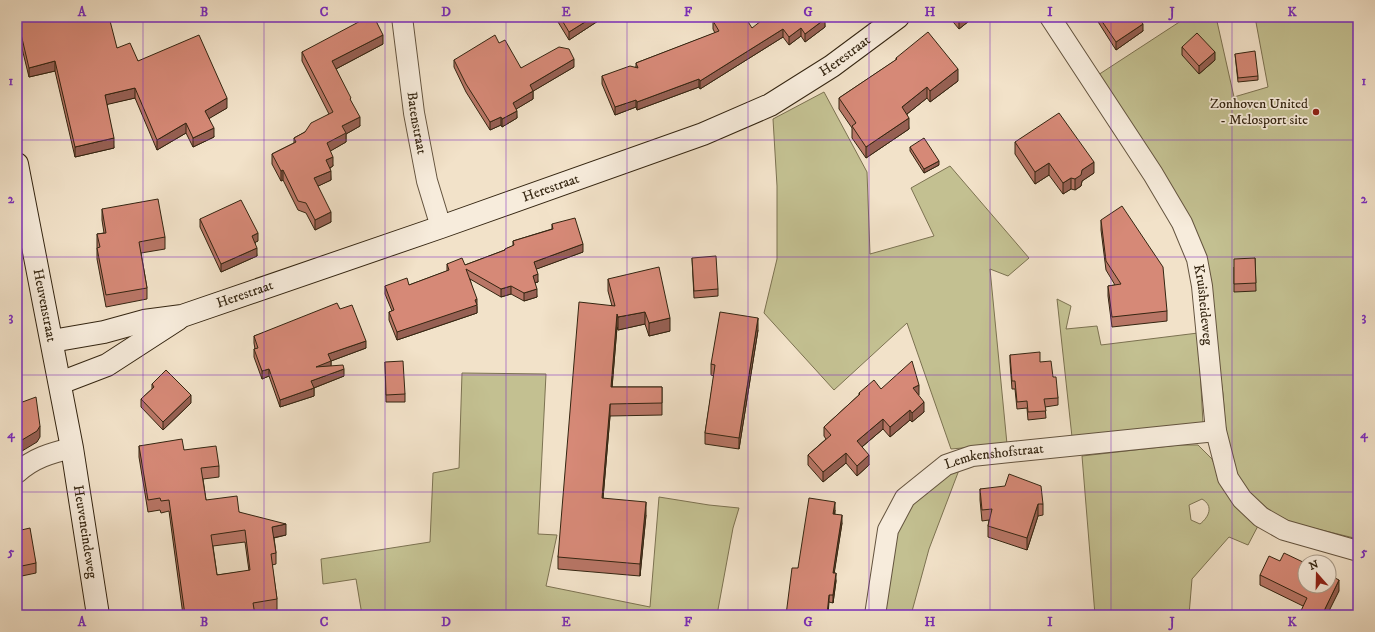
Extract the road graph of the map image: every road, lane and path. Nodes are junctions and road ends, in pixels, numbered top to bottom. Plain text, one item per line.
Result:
1 (402, 17) edge
2 (898, 17) edge
3 (1050, 17) edge
4 (17, 164) edge
5 (441, 227) junction
6 (182, 316) junction
7 (52, 341) junction
8 (60, 383) junction
9 (1216, 431) junction
10 (72, 448) junction
11 (17, 473) edge
12 (1358, 552) edge
13 (98, 615) edge
14 (875, 615) edge

1 - 5 street, Batenstraat
2 - 5 street, Herestraat
3 - 9 street, Kruisheideweg
4 - 7 street, Heuvenstraat
5 - 6 street, Herestraat
6 - 7 street, Herestraat
6 - 8 street, Herestraat
7 - 8 street, Heuvenstraat
8 - 10 street, Heuvenstraat
9 - 12 street, Kruisheideweg
9 - 14 street, Lemkenshofstraat
10 - 11 street
10 - 13 street, Heuveneindeweg

